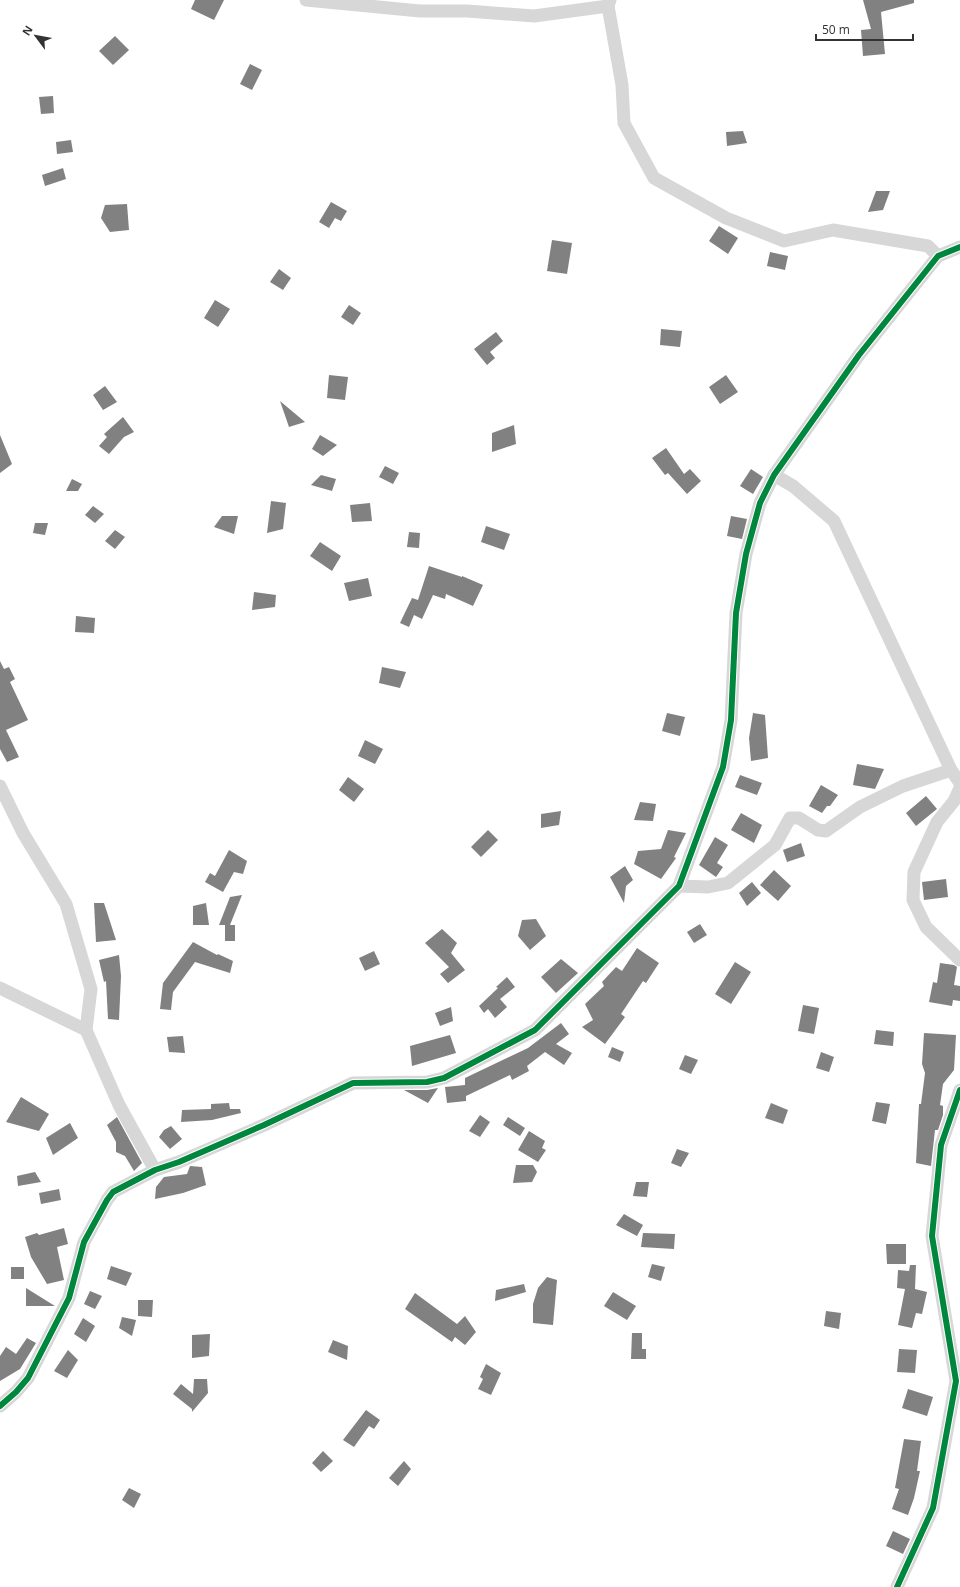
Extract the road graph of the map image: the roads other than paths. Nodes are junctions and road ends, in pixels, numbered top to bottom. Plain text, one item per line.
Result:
1 (306, 0) edge
2 (609, 3) edge
3 (960, 247) edge
4 (938, 256) junction
5 (774, 475) junction
6 (951, 770) junction
7 (960, 783) edge
8 (0, 786) edge
9 (960, 788) edge
10 (679, 886) junction
11 (960, 960) edge
12 (0, 988) edge
13 (86, 1030) junction
14 (960, 1090) edge
15 (155, 1170) junction
16 (0, 1406) edge
17 (897, 1587) edge

1 - 2 street
2 - 4 street
3 - 4 street
4 - 5 street
5 - 6 street
5 - 10 street
6 - 7 street
6 - 10 street
8 - 13 street
9 - 11 street
10 - 15 street
12 - 13 street
13 - 15 street
14 - 17 street
15 - 16 street

